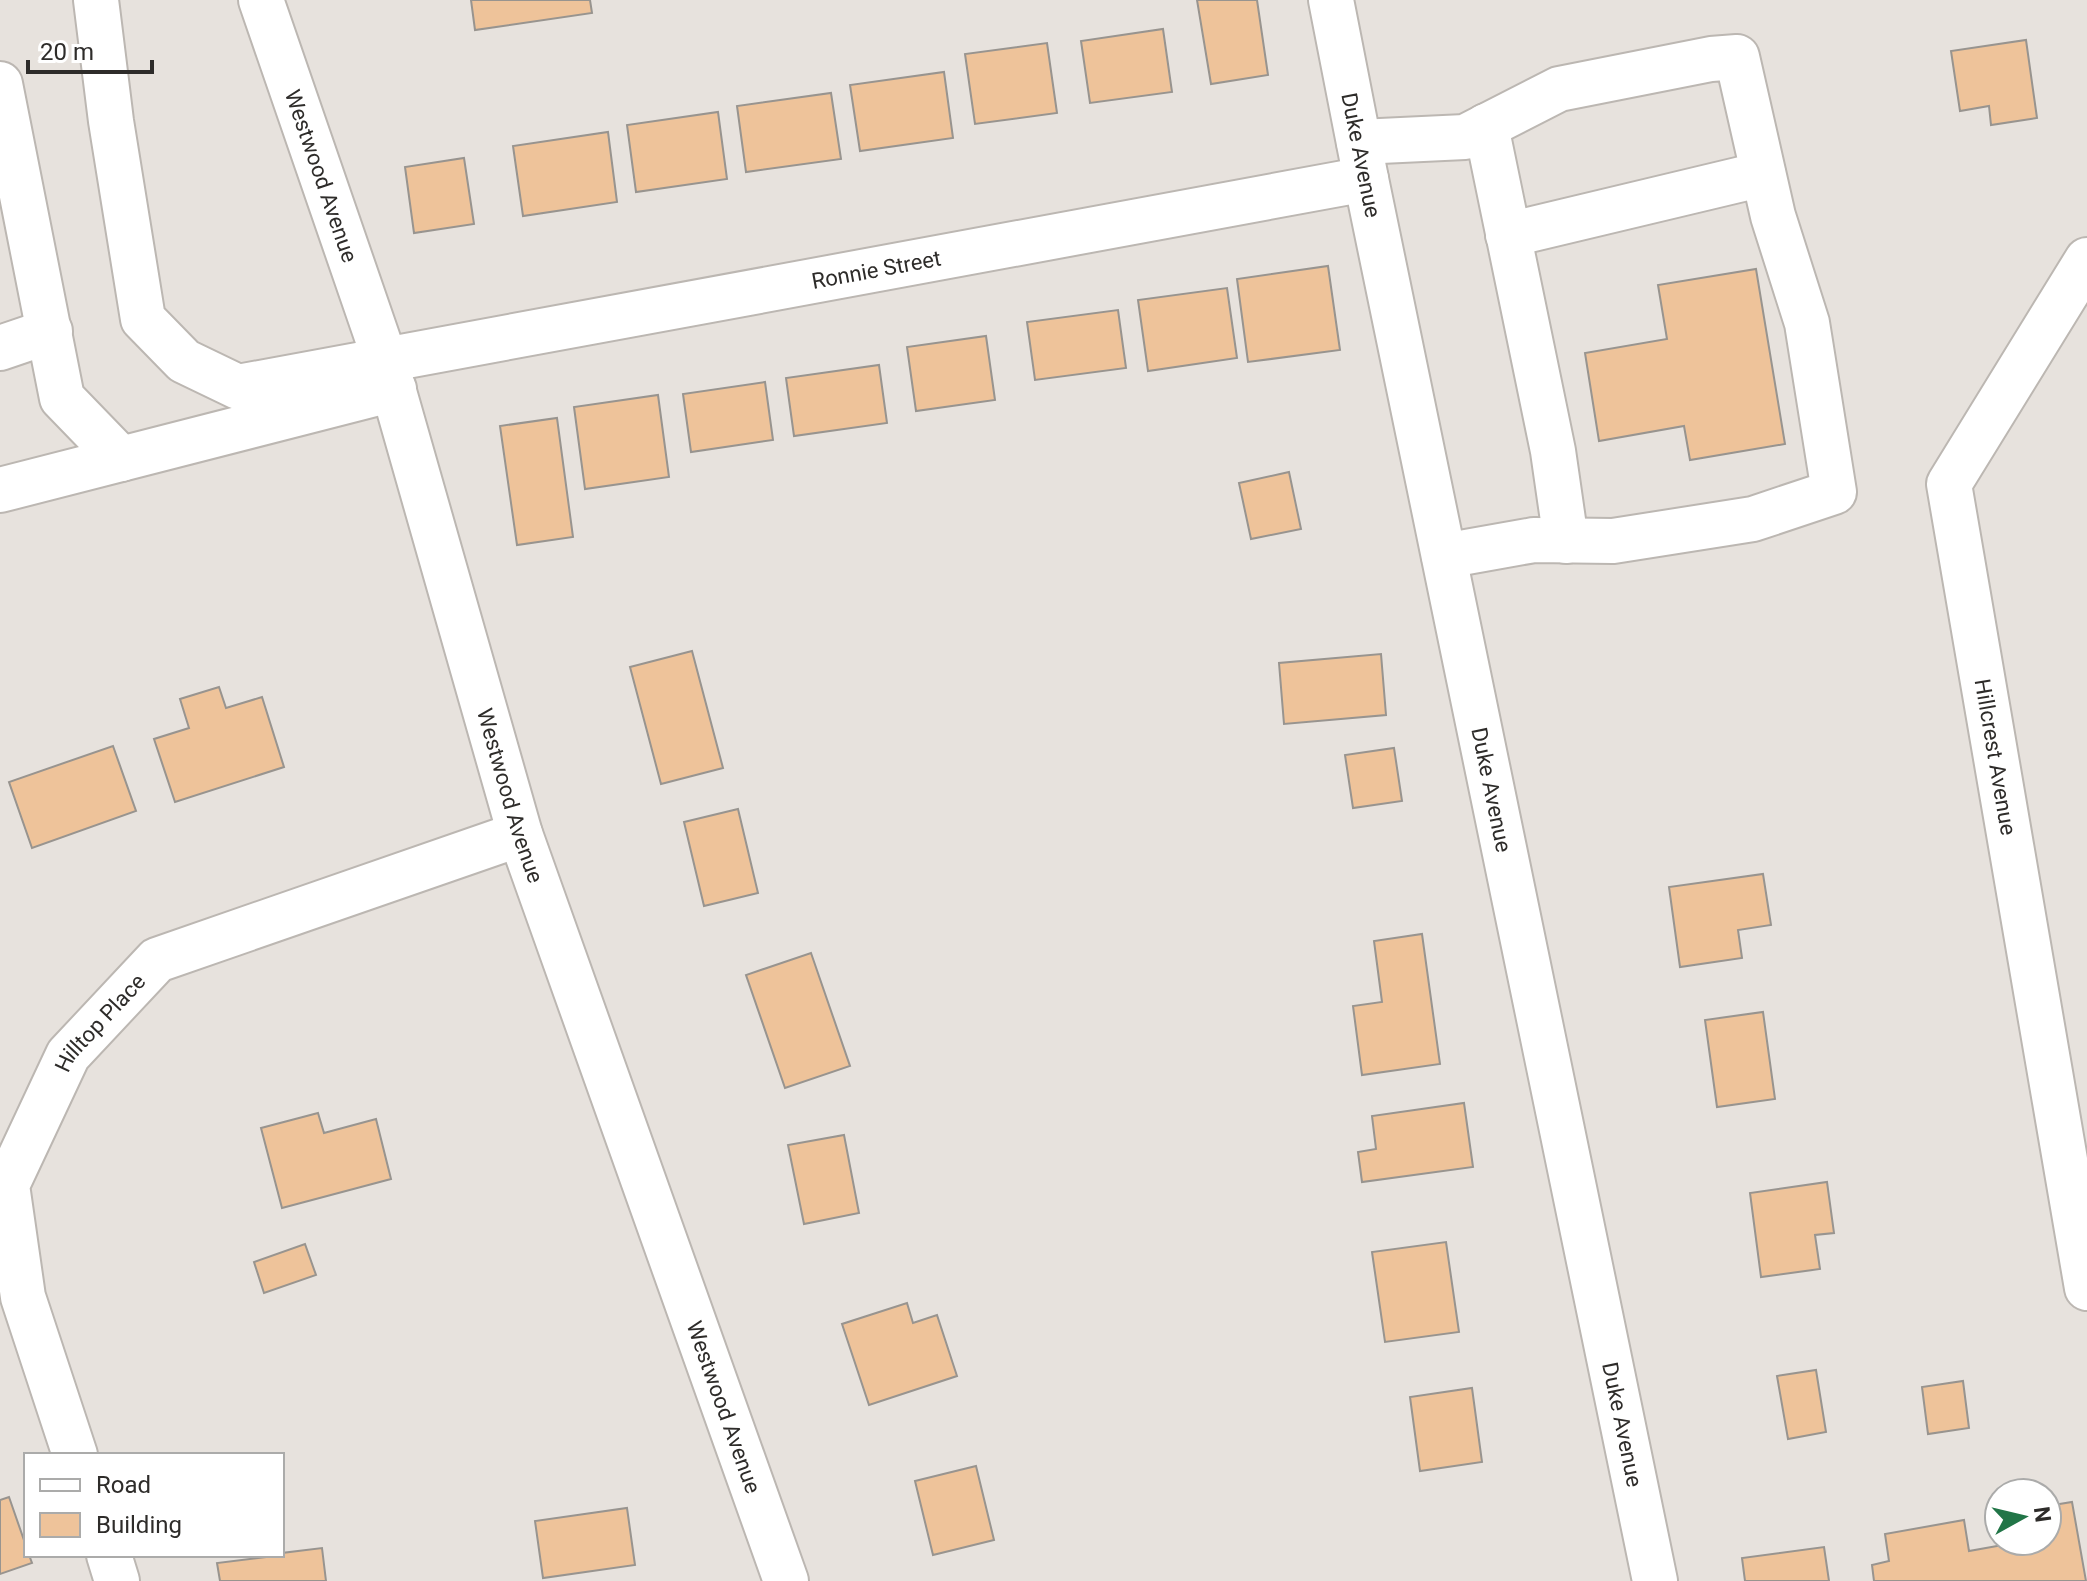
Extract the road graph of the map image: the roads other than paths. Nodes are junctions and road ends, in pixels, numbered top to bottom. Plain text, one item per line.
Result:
1 (96, 0) edge
2 (261, 0) edge
3 (1331, 0) edge
4 (0, 84) edge
5 (1486, 126) junction
6 (1362, 160) junction
7 (1763, 174) junction
8 (1508, 235) junction
9 (2087, 260) edge
10 (50, 331) junction
11 (0, 348) edge
12 (389, 374) junction
13 (121, 459) junction
14 (0, 490) edge
15 (1566, 541) junction
16 (1444, 556) junction
17 (520, 834) junction
18 (2087, 1288) edge
19 (74, 1453) edge
20 (110, 1557) edge
21 (117, 1581) edge
22 (786, 1581) edge
23 (1655, 1581) edge

1 - 12 street
2 - 12 street, Westwood Avenue
3 - 6 street, Duke Avenue
4 - 10 street
5 - 6 street, Ronnie Street
5 - 7 street, Ronnie Street
5 - 8 street
6 - 12 street, Ronnie Street
6 - 16 street, Duke Avenue
7 - 8 street
7 - 15 street
8 - 15 street
9 - 18 street, Hillcrest Avenue
10 - 11 street
10 - 13 street
12 - 13 street
12 - 17 street, Westwood Avenue
13 - 14 street
15 - 16 street
16 - 23 street, Duke Avenue
17 - 19 street, Hilltop Place
17 - 22 street, Westwood Avenue
20 - 21 street

